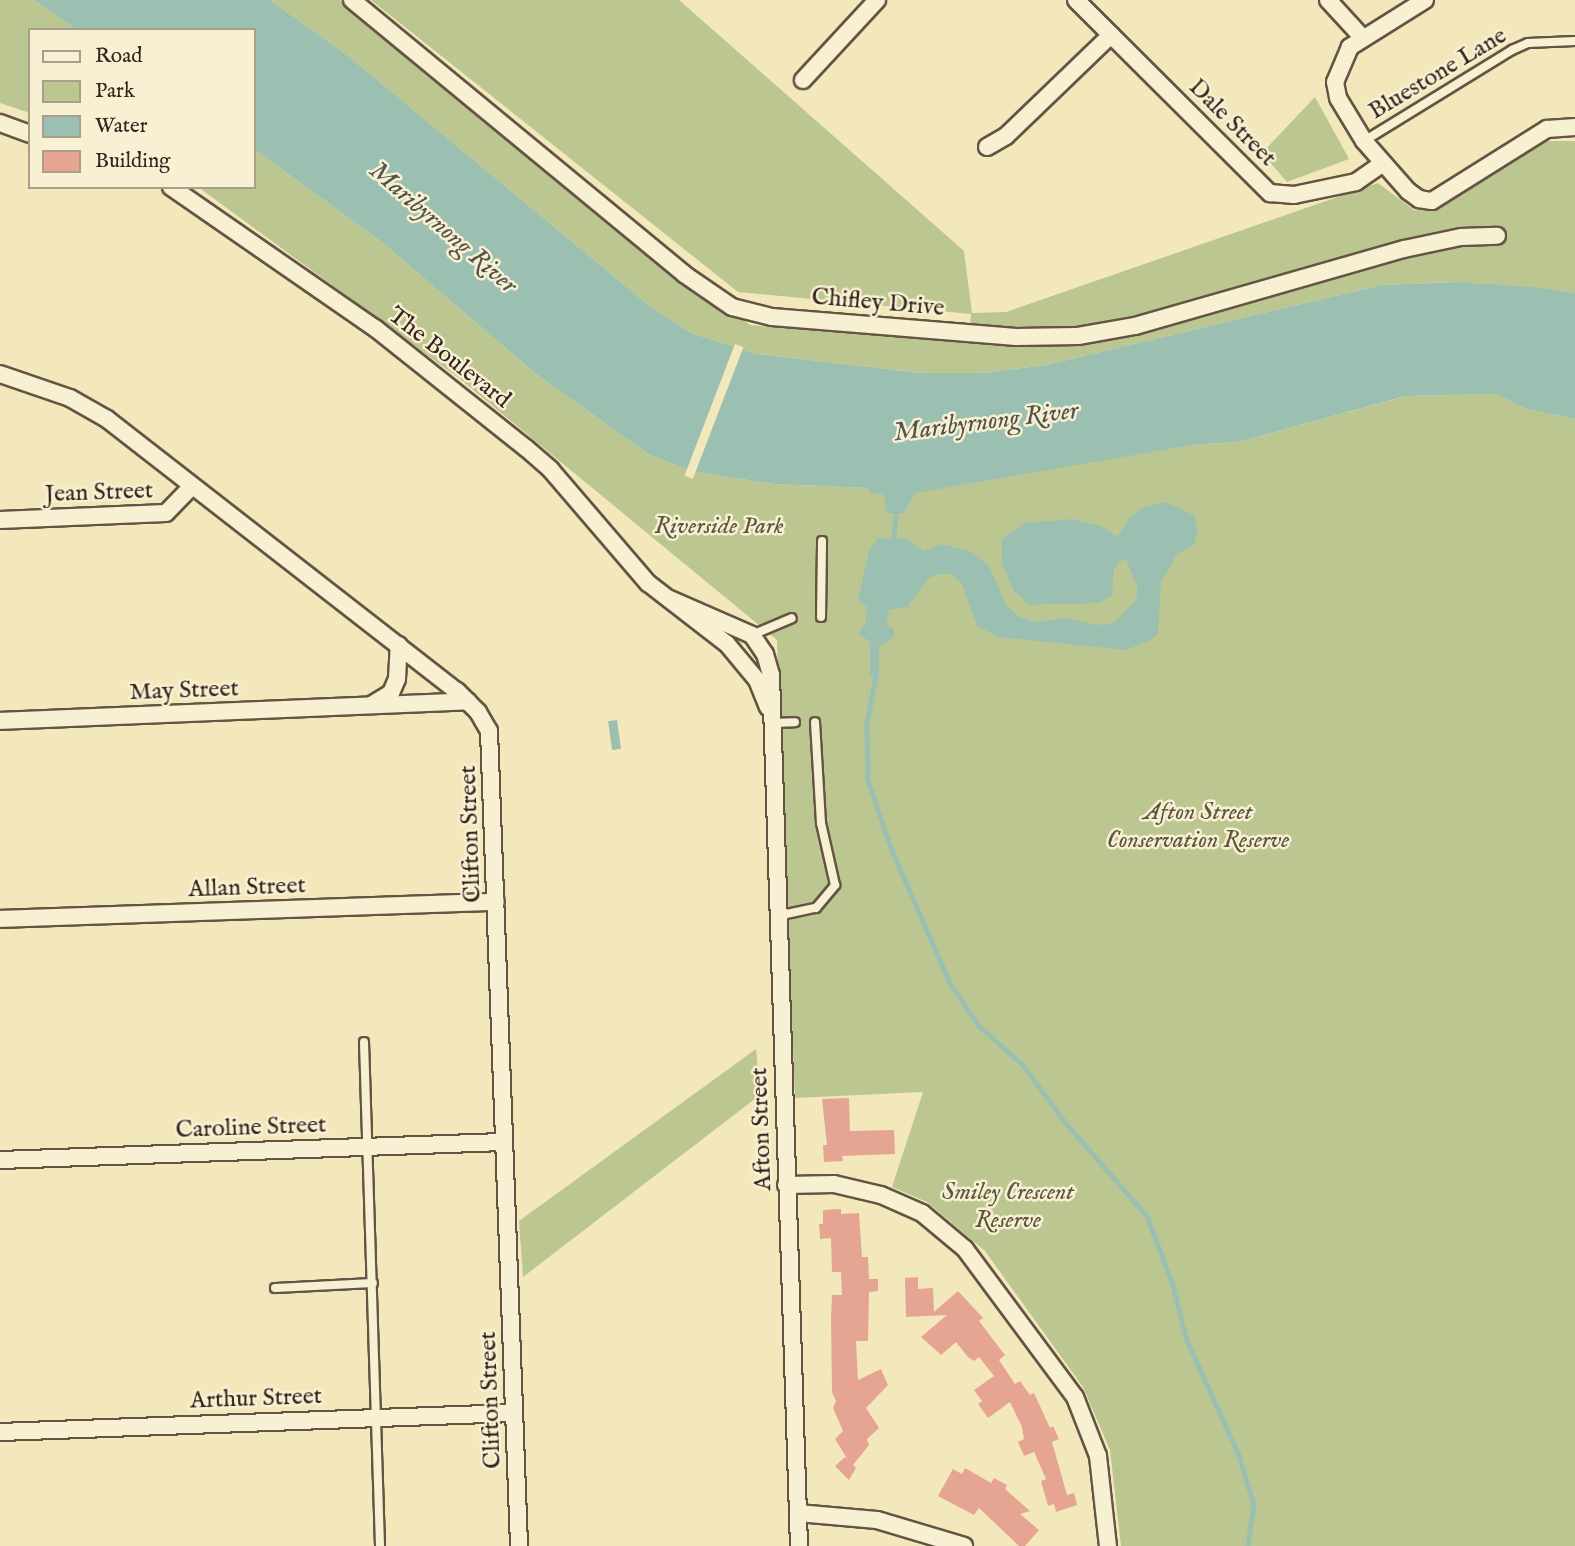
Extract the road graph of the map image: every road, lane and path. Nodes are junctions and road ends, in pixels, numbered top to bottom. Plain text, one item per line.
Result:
1 (352, 0) edge
2 (877, 0) edge
3 (1076, 0) edge
4 (1328, 0) edge
5 (1425, 0) edge
6 (1111, 35) junction
7 (1362, 37) junction
8 (1575, 41) edge
9 (803, 80) dead end
10 (0, 124) edge
11 (1575, 127) edge
12 (28, 133) edge
13 (1364, 141) junction
14 (987, 147) dead end
15 (1383, 163) junction
16 (174, 189) edge
17 (1497, 236) dead end
18 (0, 374) edge
19 (190, 488) junction
20 (0, 520) edge
21 (822, 541) dead end
22 (670, 599) junction
23 (821, 617) dead end
24 (792, 618) dead end
25 (752, 635) junction
26 (399, 645) junction
27 (468, 701) junction
28 (369, 706) junction
29 (770, 717) junction
30 (0, 721) edge
31 (795, 722) dead end
32 (815, 722) dead end
33 (496, 902) junction
34 (777, 916) junction
35 (0, 919) edge
36 (365, 1042) dead end
37 (504, 1142) junction
38 (370, 1147) junction
39 (0, 1160) edge
40 (786, 1185) junction
41 (373, 1283) junction
42 (275, 1288) dead end
43 (514, 1413) junction
44 (374, 1417) junction
45 (0, 1432) edge
46 (799, 1513) junction
47 (380, 1546) edge
48 (519, 1546) edge
49 (799, 1546) edge
50 (964, 1546) edge
51 (1108, 1546) edge

1 - 17 street, Chifley Drive
2 - 9 street
3 - 6 street, Dale Street
4 - 7 street
5 - 7 street
6 - 14 street
6 - 15 street, Dale Street
7 - 13 street
8 - 13 lane, Bluestone Lane
10 - 12 street
11 - 15 street
13 - 15 street
16 - 22 street, The Boulevard
18 - 19 street, Clifton Street
19 - 20 street, Jean Street
19 - 26 street, Clifton Street
21 - 23 lane
22 - 25 street, The Boulevard
22 - 29 street, The Boulevard
24 - 25 lane
25 - 29 street
26 - 27 street, Clifton Street
26 - 28 street
27 - 28 street, May Street
27 - 33 street, Clifton Street
28 - 30 street, May Street
29 - 31 lane
29 - 34 street, Afton Street
32 - 34 lane
33 - 35 street, Allan Street
33 - 37 street, Clifton Street
34 - 40 street, Afton Street
36 - 38 lane
37 - 38 street, Caroline Street
37 - 43 street, Clifton Street
38 - 39 street, Caroline Street
38 - 41 lane
40 - 46 street, Afton Street
40 - 51 street
41 - 42 lane
41 - 44 lane
43 - 44 street, Arthur Street
43 - 48 street, Clifton Street
44 - 45 street, Arthur Street
44 - 47 lane
46 - 49 street, Afton Street
46 - 50 street

